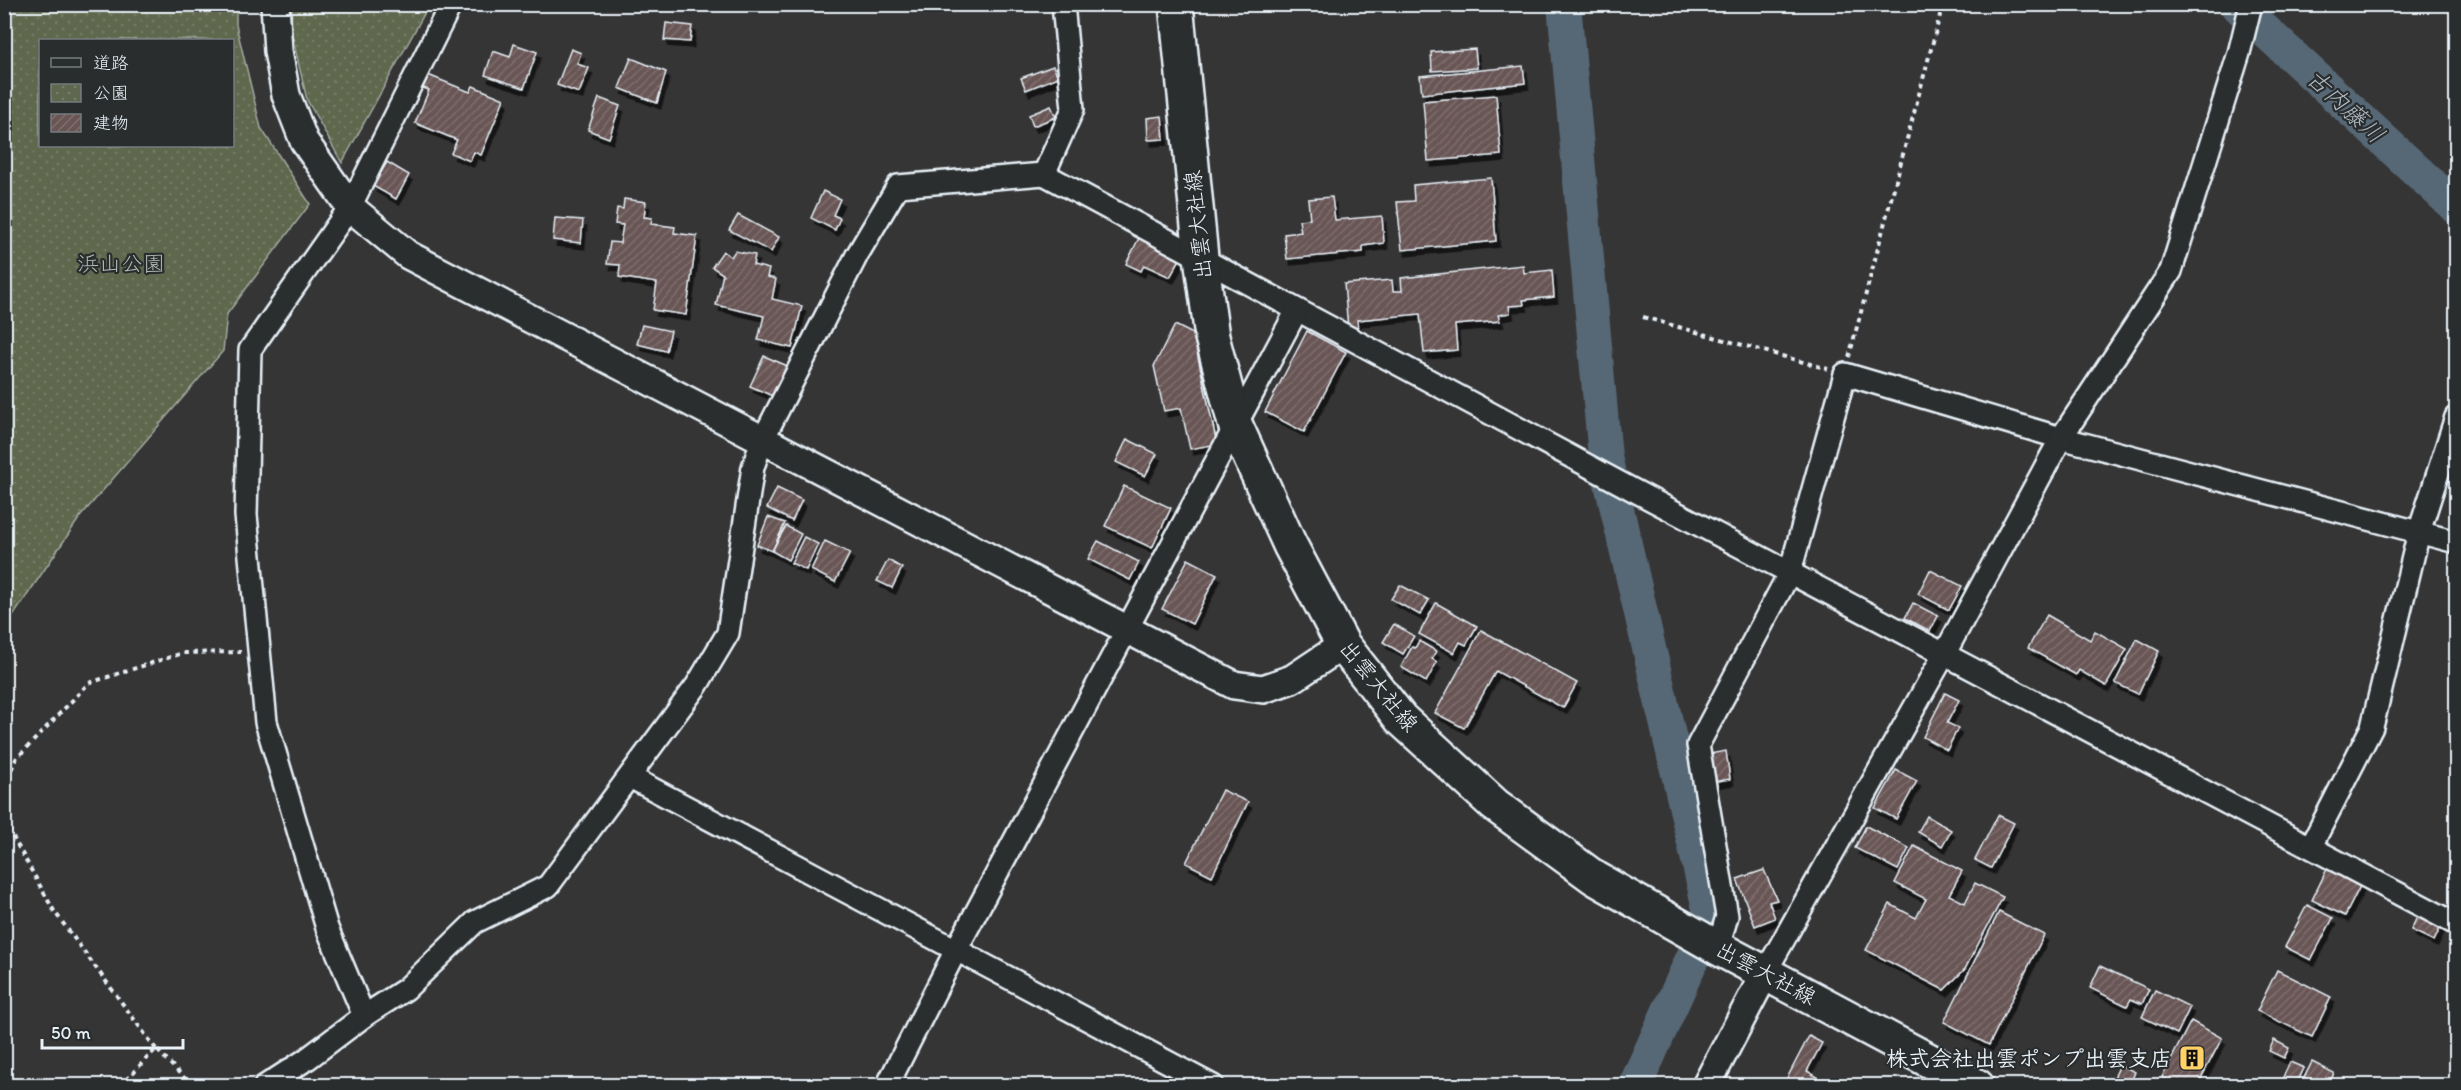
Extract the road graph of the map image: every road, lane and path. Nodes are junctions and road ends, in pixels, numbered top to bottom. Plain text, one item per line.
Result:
1 (275, 4) edge
2 (451, 4) edge
3 (1063, 4) edge
4 (1176, 4) edge
5 (1943, 4) edge
6 (2251, 4) edge
7 (1044, 174) junction
8 (350, 207) junction
9 (1201, 257) junction
10 (1297, 310) junction
11 (1643, 317) dead end
12 (1845, 374) junction
13 (2457, 417) edge
14 (1235, 424) junction
15 (2061, 438) junction
16 (762, 441) junction
17 (2419, 532) junction
18 (2457, 542) edge
19 (1790, 572) junction
20 (1126, 630) junction
21 (1343, 645) junction
22 (260, 652) junction
23 (1945, 653) junction
24 (630, 777) junction
25 (4, 786) edge
26 (4, 821) edge
27 (2311, 846) junction
28 (2457, 924) edge
29 (1716, 947) junction
30 (956, 950) junction
31 (1765, 973) junction
32 (364, 1016) junction
33 (156, 1049) junction
34 (120, 1086) edge
35 (192, 1086) edge
36 (264, 1086) edge
37 (887, 1086) edge
38 (1213, 1086) edge
39 (1706, 1086) edge
40 (1977, 1086) edge

1 - 8 street
2 - 8 street
3 - 7 street
4 - 9 main road, 出雲大社線
5 - 12 path
6 - 15 street
7 - 9 street
7 - 16 street
8 - 16 street
8 - 22 street
9 - 10 street
9 - 14 main road, 出雲大社線
10 - 14 street
10 - 19 street
11 - 12 path
12 - 15 street
12 - 19 street
13 - 17 street
14 - 20 street
14 - 21 main road, 出雲大社線
15 - 17 street
15 - 23 street
16 - 20 street
16 - 24 street
17 - 18 street
17 - 27 street
19 - 23 street
19 - 29 street
20 - 21 street
20 - 30 street
21 - 29 main road, 出雲大社線
22 - 25 path
22 - 32 street
23 - 27 street
23 - 31 street
24 - 30 street
24 - 32 street
26 - 33 path
27 - 28 street
29 - 31 main road, 出雲大社線
30 - 37 street
30 - 38 street
31 - 39 street
31 - 40 main road, 出雲大社線
32 - 36 street
33 - 34 path
33 - 35 path

